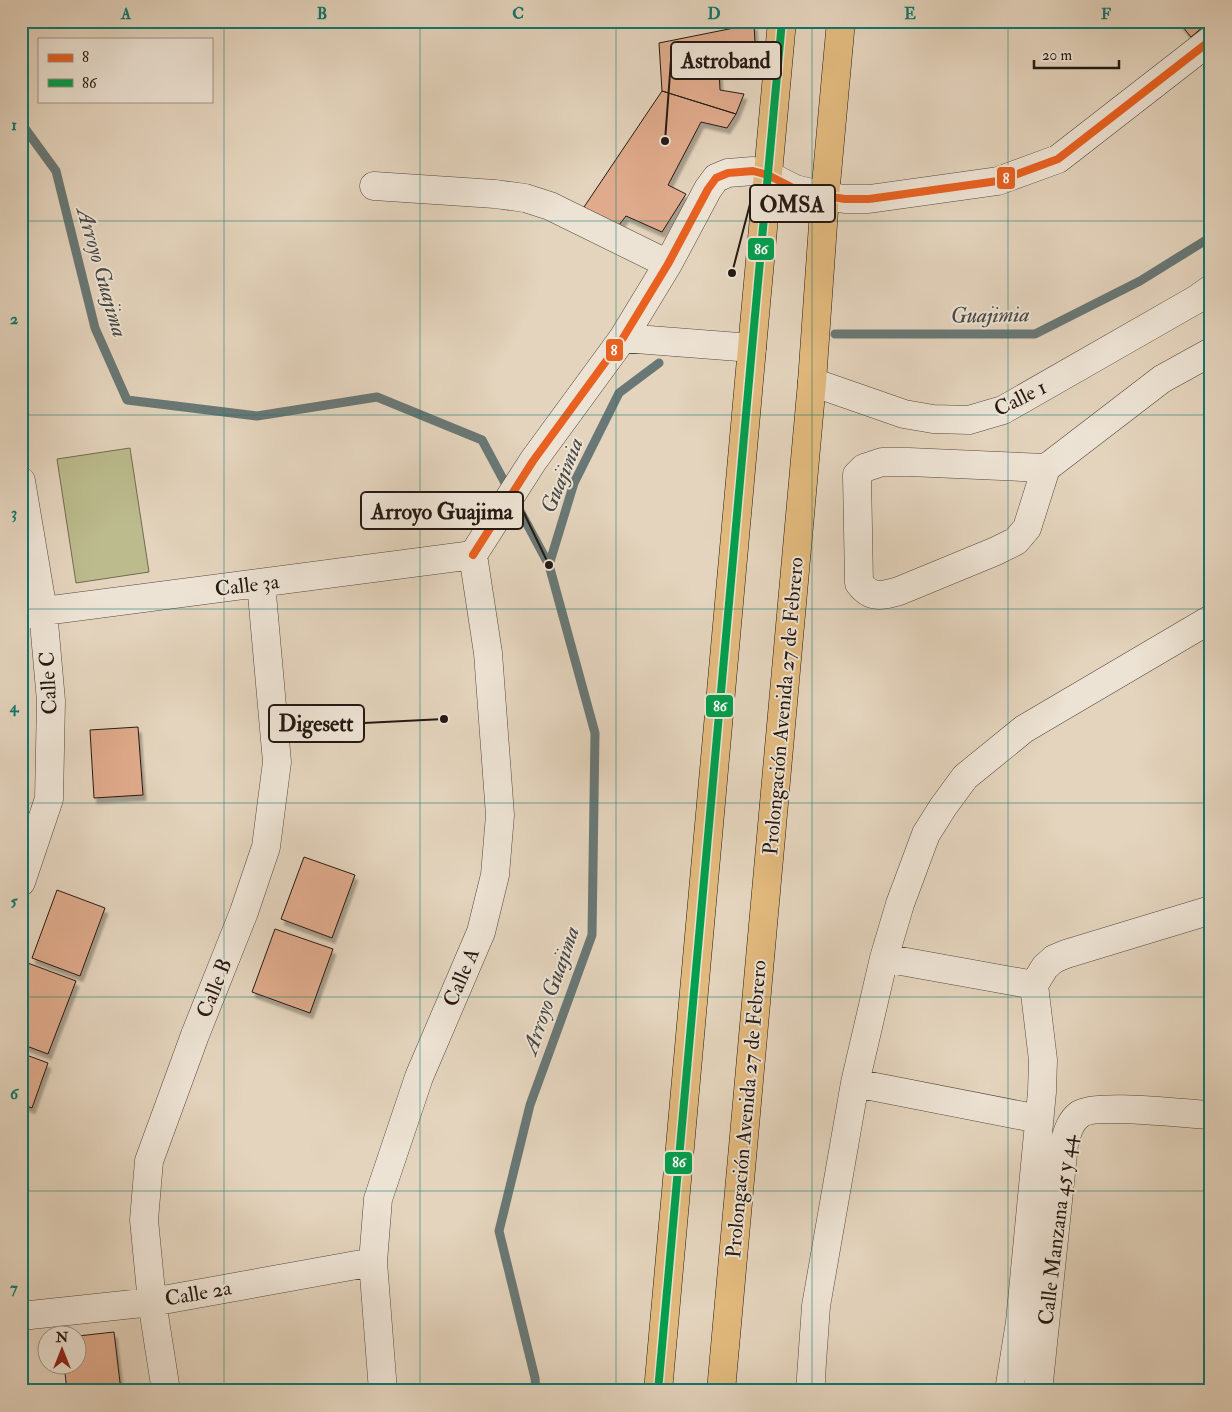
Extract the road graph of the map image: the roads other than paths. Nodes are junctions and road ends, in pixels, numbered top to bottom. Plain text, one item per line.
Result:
1 (782, 21) edge
2 (841, 21) edge
3 (1211, 40) edge
4 (768, 175) junction
5 (374, 186) dead end
6 (825, 196) junction
7 (668, 264) junction
8 (1211, 289) edge
9 (624, 338) junction
10 (752, 348) junction
11 (1211, 352) edge
12 (812, 382) junction
13 (1046, 468) junction
14 (21, 481) edge
15 (472, 555) junction
16 (261, 583) junction
17 (32, 613) edge
18 (1211, 619) edge
19 (21, 882) edge
20 (1211, 910) edge
21 (884, 958) junction
22 (1034, 985) junction
23 (855, 1083) junction
24 (1211, 1115) edge
25 (1039, 1119) junction
26 (373, 1262) junction
27 (152, 1302) junction
28 (21, 1316) edge
29 (166, 1391) edge
30 (383, 1391) edge
31 (658, 1391) edge
32 (721, 1391) edge
33 (811, 1391) edge
34 (1009, 1391) edge
35 (1038, 1391) edge

1 - 4 main road
2 - 6 main road, Prolongación Avenida 27 de Febrero
3 - 6 street
4 - 6 street
4 - 7 street
4 - 10 main road
5 - 7 street
6 - 12 main road, Prolongación Avenida 27 de Febrero
7 - 9 street
8 - 12 street, Calle 1
9 - 10 street
9 - 15 street
10 - 31 main road
11 - 13 street
12 - 32 main road, Prolongación Avenida 27 de Febrero
13 - 13 street
14 - 17 street, Calle C
15 - 16 street, Calle 3a
15 - 26 street, Calle A
16 - 17 street, Calle 3a
16 - 27 street, Calle B
17 - 19 street, Calle C
18 - 21 street
20 - 22 street
21 - 22 street
21 - 23 street
22 - 25 street
23 - 25 street
23 - 33 street
24 - 35 street, Calle Manzana 45 y 44
25 - 34 street
26 - 27 street, Calle 2a
26 - 30 street, Calle A
27 - 28 street, Calle 2a
27 - 29 street, Calle B

